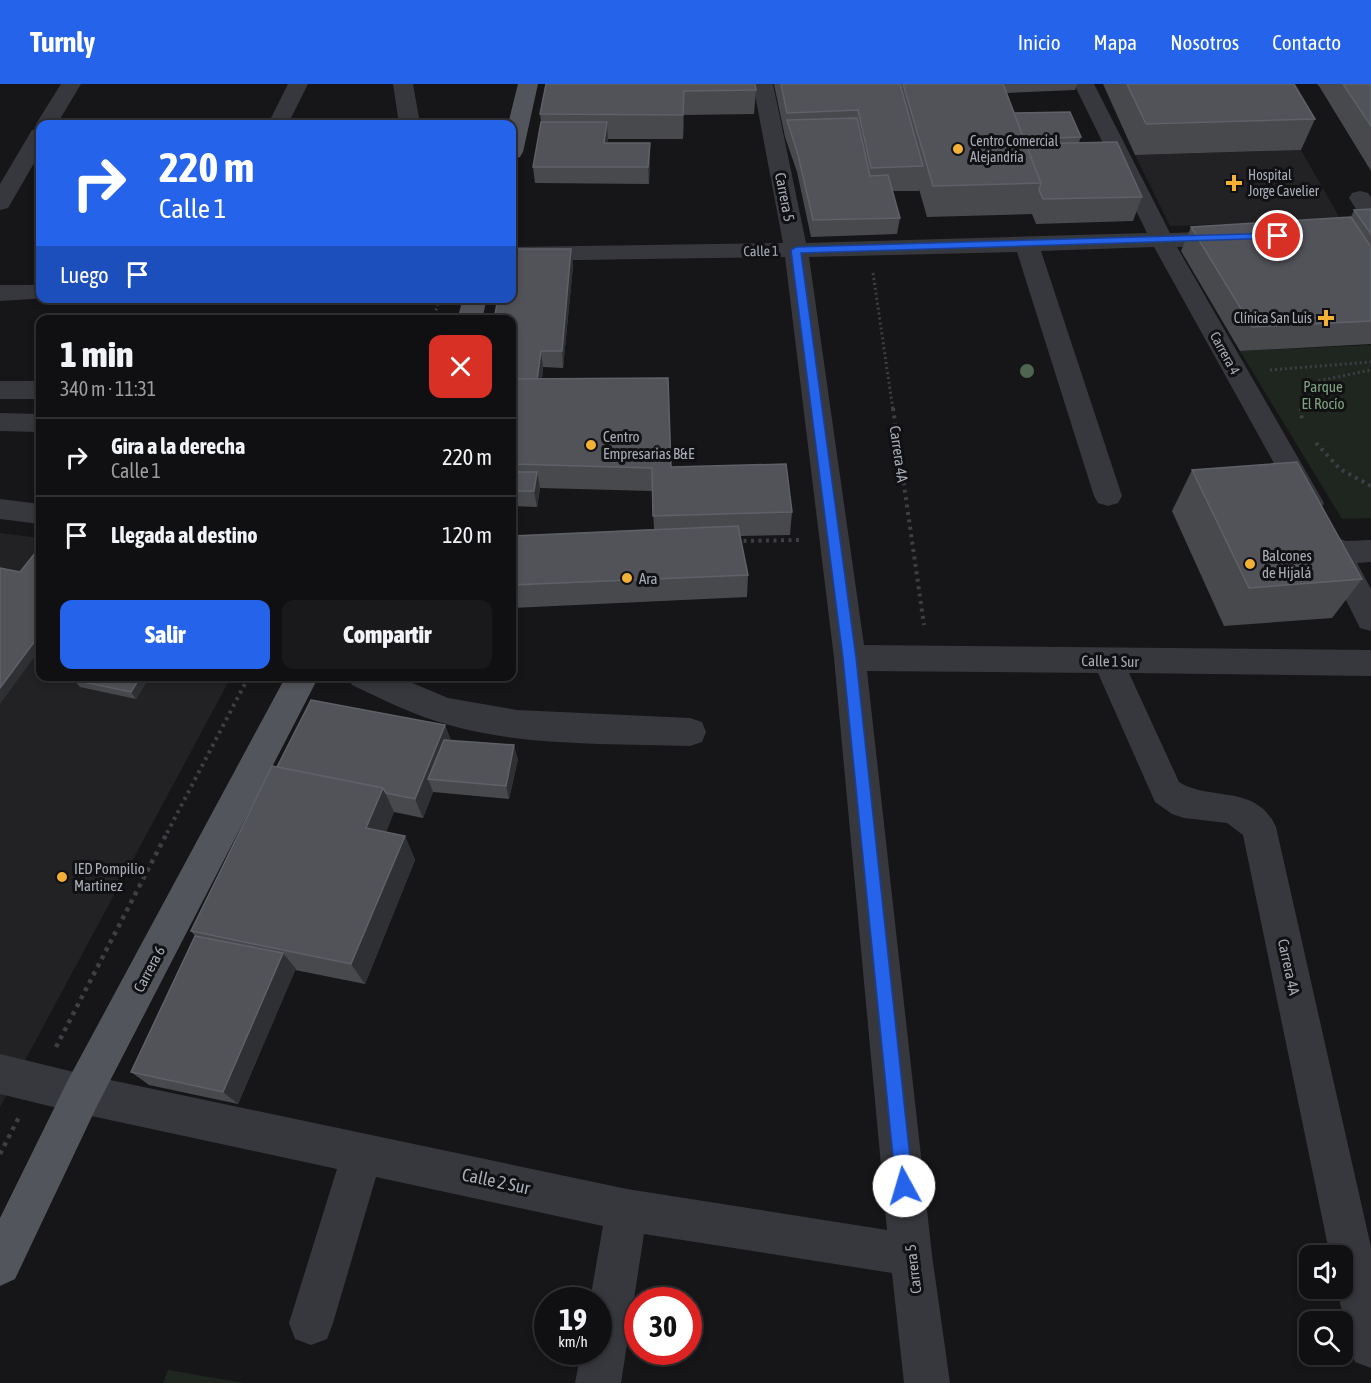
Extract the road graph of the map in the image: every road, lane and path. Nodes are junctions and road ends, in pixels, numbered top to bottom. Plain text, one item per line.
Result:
1 (71, 84) edge
2 (298, 84) edge
3 (403, 84) edge
4 (528, 84) edge
5 (763, 84) edge
6 (1084, 84) edge
7 (49, 120) edge
8 (280, 120) edge
9 (409, 120) edge
10 (516, 135) edge
11 (36, 140) edge
12 (8, 176) edge
13 (0, 203) edge
14 (1255, 237) edge
15 (1162, 241) junction
16 (1027, 245) junction
17 (870, 249) junction
18 (796, 250) junction
19 (516, 254) edge
20 (0, 293) edge
21 (36, 293) edge
22 (1371, 362) edge
23 (1371, 370) edge
24 (1237, 373) junction
25 (0, 390) edge
26 (36, 390) edge
27 (0, 422) edge
28 (36, 423) edge
29 (1302, 423) dead end
30 (1315, 442) dead end
31 (1371, 486) edge
32 (1108, 496) dead end
33 (0, 509) edge
34 (36, 514) edge
35 (835, 540) junction
36 (729, 542) edge
37 (1371, 551) edge
38 (1338, 553) junction
39 (1371, 619) edge
40 (850, 658) junction
41 (928, 659) junction
42 (1108, 661) junction
43 (1371, 663) edge
44 (246, 681) edge
45 (300, 681) edge
46 (374, 681) edge
47 (690, 732) dead end
48 (18, 1079) edge
49 (82, 1094) junction
50 (363, 1152) junction
51 (0, 1154) edge
52 (627, 1210) junction
53 (911, 1255) junction
54 (0, 1264) edge
55 (310, 1323) dead end
56 (1371, 1346) edge
57 (598, 1383) edge
58 (927, 1383) edge

1 - 7 street
2 - 8 street
3 - 9 street
4 - 10 main road
5 - 18 street, Carrera 5
6 - 15 street, Carrera 4
11 - 12 street
12 - 13 street
14 - 15 street, Calle 1
15 - 16 street, Calle 1
15 - 24 street, Carrera 4
16 - 17 street, Calle 1
16 - 32 street
17 - 18 street, Calle 1
17 - 41 path, Carrera 4A
18 - 19 street, Calle 1
18 - 35 street, Carrera 5
20 - 21 street
22 - 24 path
23 - 29 path
24 - 38 street, Carrera 4
25 - 26 street
27 - 28 street
30 - 31 path
33 - 34 street
35 - 36 path
35 - 40 street, Carrera 5
37 - 38 street
38 - 39 street, Carrera 4
40 - 41 street, Calle 1 Sur
40 - 53 street, Carrera 5
41 - 42 street, Calle 1 Sur
42 - 43 street, Calle 1 Sur
42 - 56 street, Carrera 4A
44 - 48 path
45 - 49 main road, Carrera 6
46 - 47 street
48 - 49 street, Calle 2 Sur
48 - 51 path
49 - 50 street, Calle 2 Sur
49 - 54 main road, Carrera 6
50 - 52 street, Calle 2 Sur
50 - 55 street
52 - 53 street, Calle 2 Sur
52 - 57 street
53 - 58 street, Carrera 5

